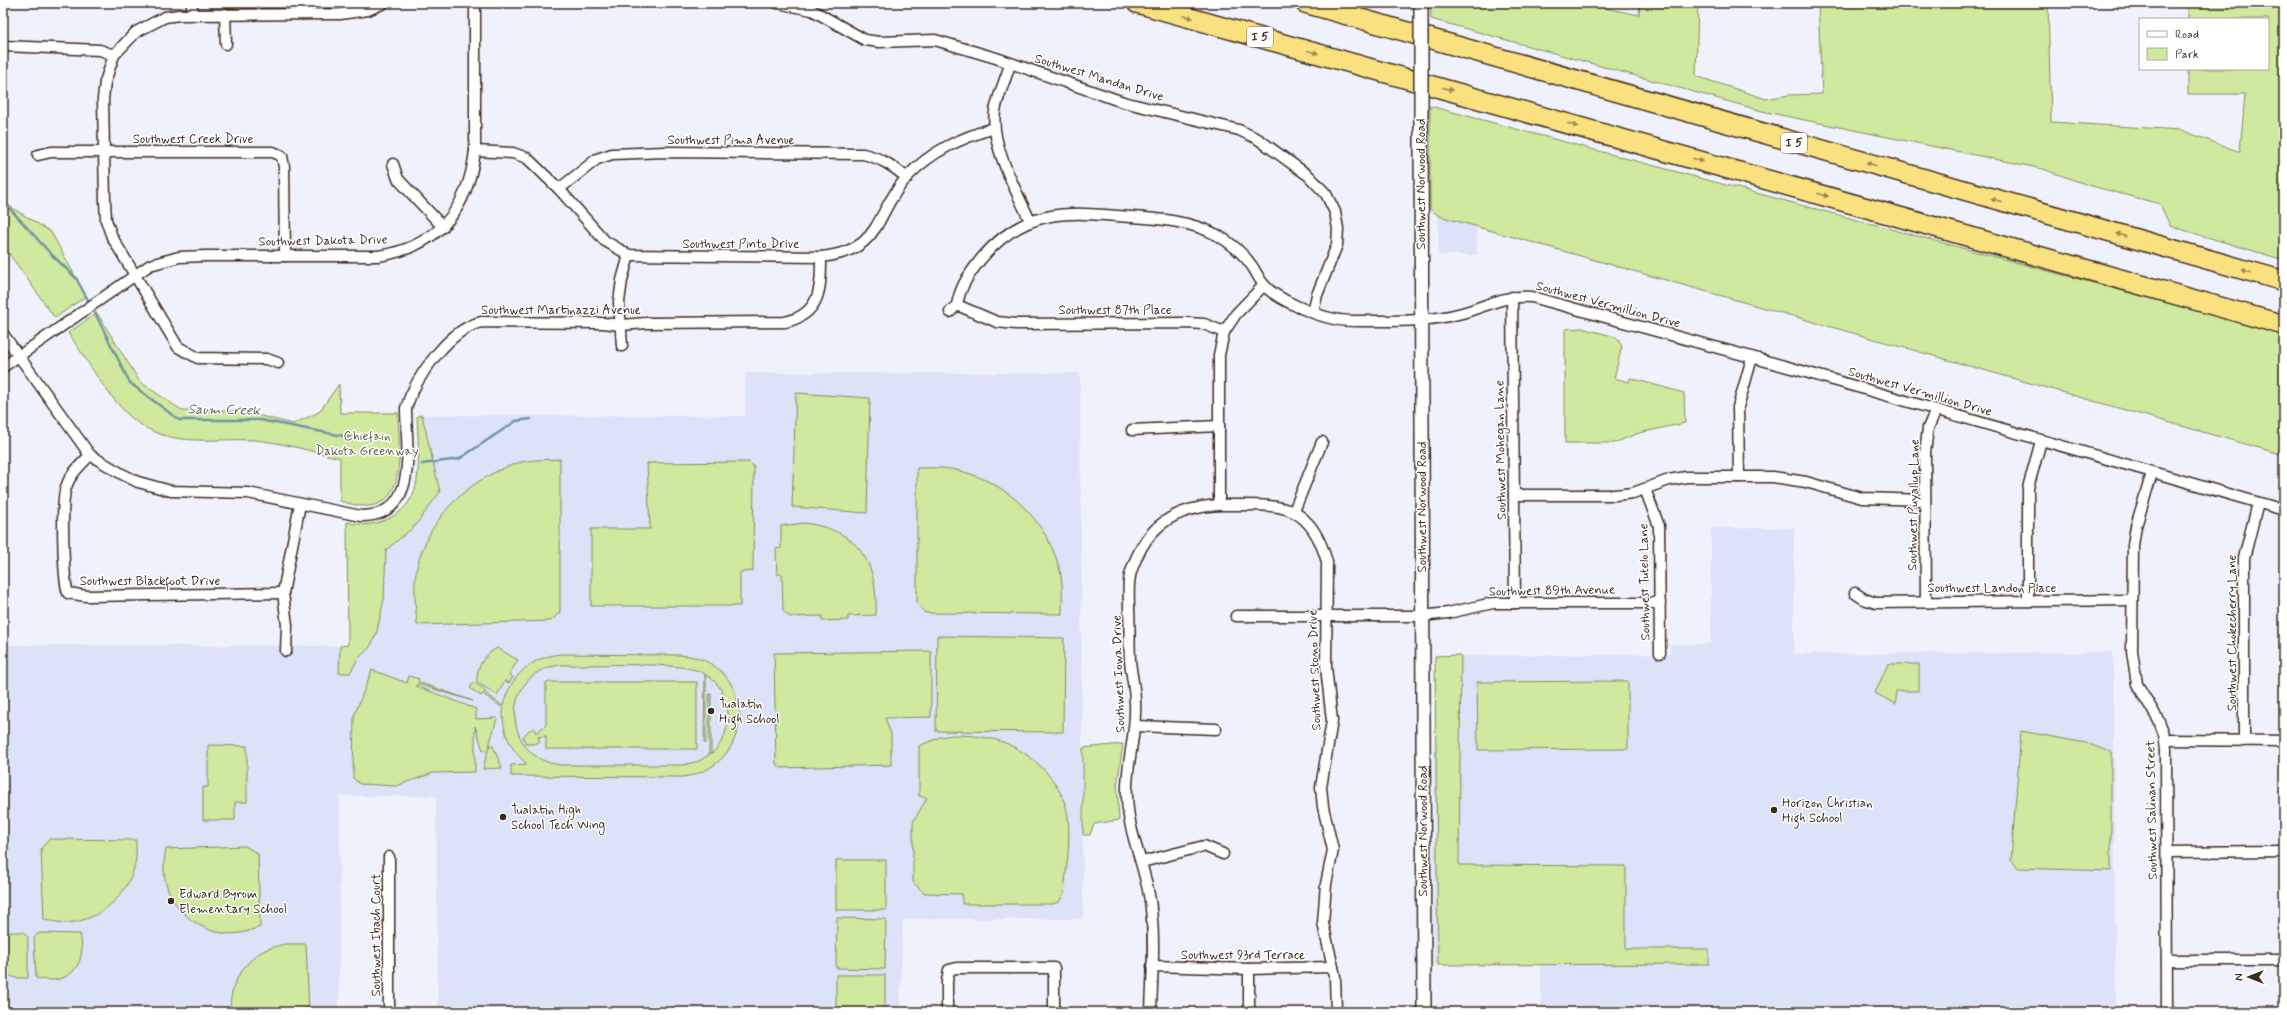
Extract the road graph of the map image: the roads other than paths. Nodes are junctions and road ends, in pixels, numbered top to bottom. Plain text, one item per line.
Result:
1 (192, 3) edge
2 (304, 3) edge
3 (384, 3) edge
4 (475, 3) edge
5 (777, 3) edge
6 (1137, 3) edge
7 (1305, 3) edge
8 (1421, 3) edge
9 (192, 14) junction
10 (224, 14) junction
11 (304, 14) junction
12 (226, 44) dead end
13 (3, 46) edge
14 (114, 55) junction
15 (1010, 64) junction
16 (994, 128) junction
17 (475, 151) junction
18 (103, 152) junction
19 (38, 155) dead end
20 (393, 164) dead end
21 (907, 178) junction
22 (559, 189) junction
23 (1030, 221) junction
24 (442, 227) junction
25 (629, 255) junction
26 (285, 256) junction
27 (820, 257) junction
28 (135, 275) junction
29 (2284, 282) edge
30 (1264, 285) junction
31 (1512, 297) junction
32 (954, 308) joint
33 (1313, 312) junction
34 (1422, 320) junction
35 (621, 325) junction
36 (2284, 325) edge
37 (1224, 332) junction
38 (3, 334) edge
39 (622, 346) dead end
40 (19, 357) junction
41 (1752, 358) junction
42 (278, 364) dead end
43 (3, 367) edge
44 (1936, 410) junction
45 (1220, 426) junction
46 (1132, 430) dead end
47 (2041, 441) junction
48 (1322, 442) dead end
49 (90, 455) junction
50 (2152, 473) junction
51 (1739, 477) junction
52 (1645, 489) junction
53 (1514, 495) junction
54 (1925, 500) junction
55 (2258, 503) junction
56 (300, 504) junction
57 (1220, 505) junction
58 (2284, 510) edge
59 (1294, 511) junction
60 (1855, 593) dead end
61 (283, 594) junction
62 (2132, 600) junction
63 (2028, 601) junction
64 (1926, 602) junction
65 (1515, 603) junction
66 (1660, 603) junction
67 (1236, 616) dead end
68 (1422, 616) junction
69 (1326, 617) junction
70 (286, 651) dead end
71 (1660, 653) dead end
72 (1136, 726) junction
73 (1216, 729) dead end
74 (2165, 740) junction
75 (2244, 740) junction
76 (2284, 741) edge
77 (2284, 851) edge
78 (2167, 852) junction
79 (1223, 854) dead end
80 (389, 857) dead end
81 (1142, 862) junction
82 (2167, 960) junction
83 (2284, 960) edge
84 (1152, 966) junction
85 (1333, 967) junction
86 (1249, 969) junction
87 (389, 1012) edge
88 (947, 1012) edge
89 (1054, 1012) edge
90 (1152, 1012) edge
91 (1250, 1012) edge
92 (1336, 1012) edge
93 (1424, 1012) edge
94 (2167, 1012) edge

1 - 9 street
2 - 11 street
3 - 11 street
4 - 17 street, Southwest Dakota Drive
5 - 15 street, Southwest Mandan Drive
6 -> 36 highway, I 5
29 -> 7 highway, I 5
8 - 34 street, Southwest Norwood Road, bridge
9 - 10 street
9 - 14 street
10 - 11 street
10 - 12 street
13 - 14 street
14 - 18 street
15 - 16 street
15 - 33 street, Southwest Mandan Drive
16 - 21 street, Southwest Pinto Drive
16 - 23 street
17 - 22 street, Southwest Pinto Drive
17 - 24 street, Southwest Dakota Drive
18 - 19 street, Southwest Creek Drive
18 - 26 street, Southwest Creek Drive
18 - 28 street
20 - 24 street
21 - 22 street, Southwest Pima Avenue
21 - 27 street, Southwest Pinto Drive
22 - 25 street, Southwest Pinto Drive
23 - 30 street, Southwest Vermillion Drive
23 - 32 street, Southwest Vermillion Drive
24 - 26 street, Southwest Dakota Drive
25 - 27 street, Southwest Pinto Drive
25 - 35 street
26 - 28 street, Southwest Dakota Drive
27 - 35 street, Southwest Martinazzi Avenue
28 - 40 street, Southwest Dakota Drive
28 - 42 street
30 - 33 street, Southwest Vermillion Drive
30 - 37 street
31 - 34 street, Southwest Vermillion Drive
31 - 41 street, Southwest Vermillion Drive
31 - 53 street, Southwest Mohegan Lane
32 - 37 street, Southwest 87th Place
33 - 34 street, Southwest Vermillion Drive
34 - 68 street, Southwest Norwood Road
35 - 39 street
35 - 56 street, Southwest Martinazzi Avenue
37 - 45 street
38 - 40 street, Southwest Martinazzi Avenue
40 - 43 street, Southwest Dakota Drive
40 - 49 street, Southwest Martinazzi Avenue
41 - 44 street, Southwest Vermillion Drive
41 - 51 street
44 - 47 street, Southwest Vermillion Drive
44 - 54 street, Southwest Puyallup Lane
45 - 46 street
45 - 57 street
47 - 50 street, Southwest Vermillion Drive
47 - 63 street
48 - 59 street
49 - 56 street, Southwest Martinazzi Avenue
49 - 61 street, Southwest Blackfoot Drive
50 - 55 street, Southwest Vermillion Drive
50 - 62 street, Southwest Salinan Street
51 - 52 street
51 - 54 street
52 - 53 street
52 - 66 street, Southwest Tutelo Lane
53 - 65 street, Southwest Mohegan Lane
54 - 64 street, Southwest Puyallup Lane
55 - 58 street, Southwest Vermillion Drive
55 - 75 street, Southwest Chokecherry Lane
56 - 61 street
57 - 59 street, Southwest Stono Drive
57 - 72 street, Southwest Iowa Drive
59 - 69 street, Southwest Stono Drive
60 - 64 street, Southwest Landon Place
61 - 70 street
62 - 63 street, Southwest Landon Place
62 - 74 street, Southwest Salinan Street
63 - 64 street, Southwest Landon Place
65 - 66 street, Southwest 89th Avenue
65 - 68 street, Southwest 89th Avenue
66 - 71 street, Southwest Tutelo Lane
67 - 69 street, Southwest 89th Avenue
68 - 69 street, Southwest 89th Avenue
68 - 93 street, Southwest Norwood Road
69 - 85 street, Southwest Stono Drive
72 - 73 street
72 - 81 street, Southwest Iowa Drive
74 - 75 street
74 - 78 street, Southwest Salinan Street
75 - 76 street
77 - 78 street
78 - 82 street, Southwest Salinan Street
79 - 81 street
80 - 87 street, Southwest Ibach Court
81 - 84 street, Southwest Iowa Drive
82 - 83 street
82 - 94 street, Southwest Salinan Street
84 - 86 street, Southwest 93rd Terrace
84 - 90 street, Southwest Iowa Drive
85 - 86 street, Southwest 93rd Terrace
85 - 92 street, Southwest Stono Drive
86 - 91 street
88 - 89 street

